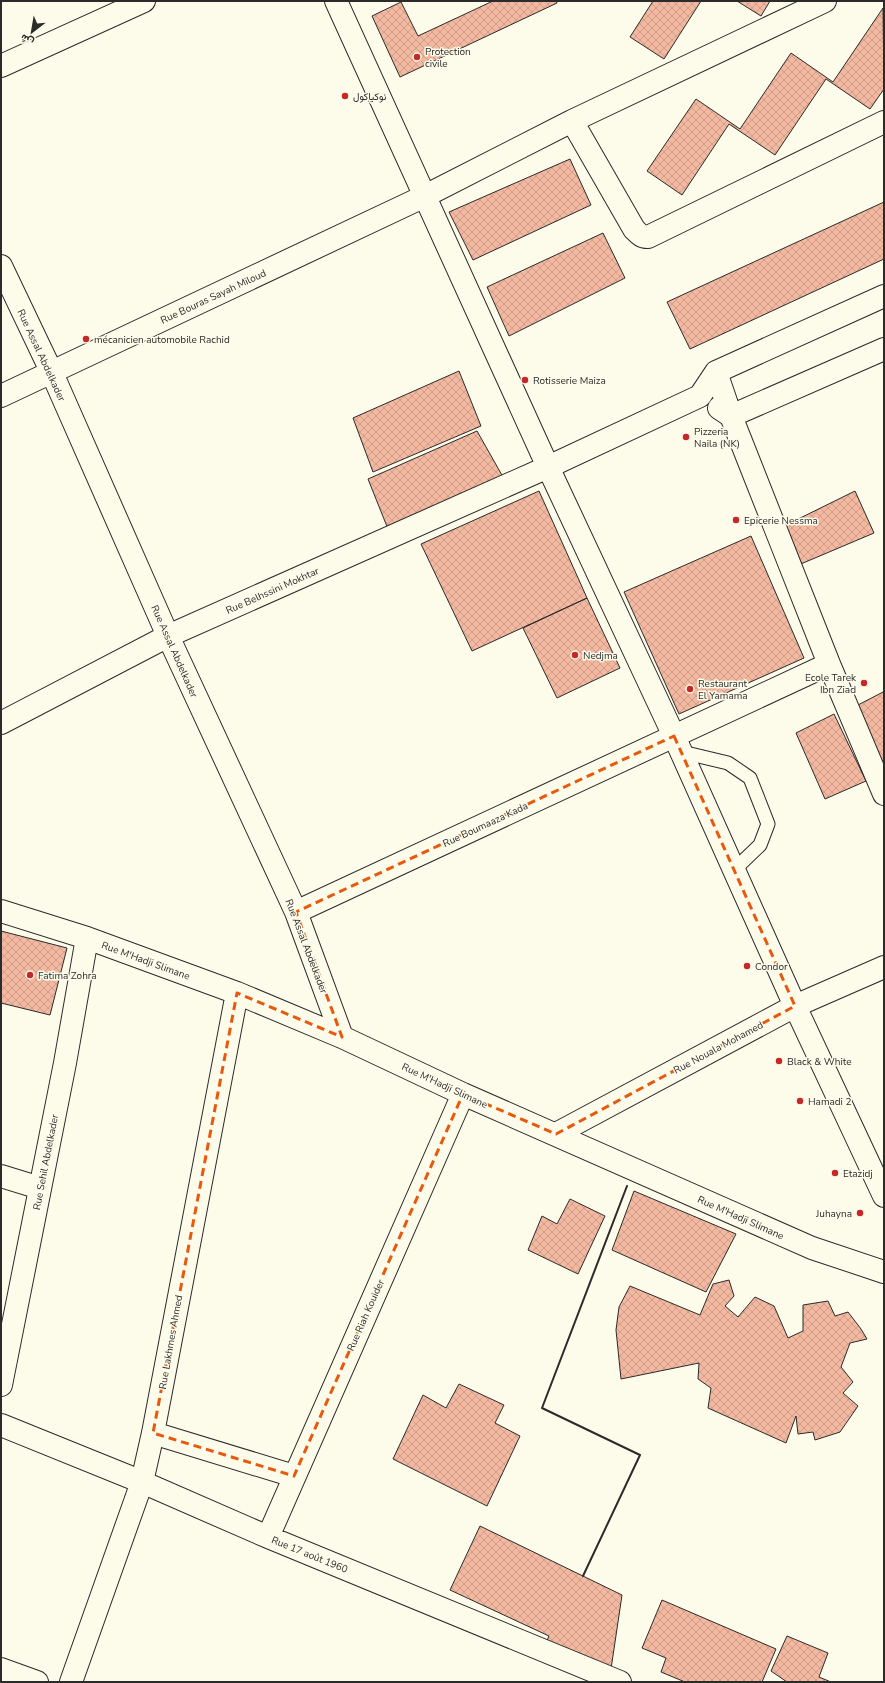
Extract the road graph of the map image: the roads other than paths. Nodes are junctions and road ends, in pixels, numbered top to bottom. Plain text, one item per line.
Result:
1 (144, 1) edge
2 (336, 1) edge
3 (825, 1) edge
4 (1, 66) edge
5 (572, 121) junction
6 (884, 122) edge
7 (425, 196) junction
8 (1, 266) edge
9 (884, 296) edge
10 (884, 349) edge
11 (716, 372) junction
12 (52, 373) junction
13 (1, 396) edge
14 (700, 396) junction
15 (731, 416) junction
16 (548, 467) junction
17 (168, 636) junction
18 (829, 664) junction
19 (1, 723) edge
20 (678, 744) junction
21 (884, 794) edge
22 (734, 870) junction
23 (1, 911) edge
24 (296, 912) junction
25 (87, 938) junction
26 (884, 967) edge
27 (237, 993) junction
28 (795, 1006) junction
29 (342, 1037) junction
30 (463, 1094) junction
31 (556, 1134) junction
32 (1, 1176) edge
33 (40, 1188) junction
34 (884, 1196) edge
35 (884, 1272) edge
36 (1, 1385) edge
37 (1, 1425) edge
38 (154, 1433) junction
39 (294, 1476) junction
40 (142, 1482) junction
41 (268, 1537) junction
42 (1, 1669) edge
43 (37, 1682) edge
44 (71, 1682) edge
45 (620, 1682) edge

1 - 4 street
2 - 7 street
3 - 5 street, Rue Bouras Sayah Miloud
5 - 6 street
5 - 7 street, Rue Bouras Sayah Miloud
7 - 12 street, Rue Bouras Sayah Miloud
7 - 16 street
8 - 12 street, Rue Assal Abdelkader
9 - 11 street
10 - 15 street
11 - 14 street
11 - 15 street
12 - 13 street, Rue Bouras Sayah Miloud
12 - 17 street, Rue Assal Abdelkader
14 - 15 street
14 - 16 street, Rue Belhssini Mokhtar
15 - 18 street
16 - 17 street, Rue Belhssini Mokhtar
16 - 20 street
17 - 19 street, Rue Belhssini Mokhtar
17 - 24 street, Rue Assal Abdelkader
18 - 20 street, Rue Boumaaza Kada
18 - 21 street
20 - 22 street
20 - 22 lane
20 - 24 street, Rue Boumaaza Kada
22 - 28 street
23 - 25 street, Rue M'Hadji Slimane
24 - 29 street, Rue Assal Abdelkader
25 - 27 street, Rue M'Hadji Slimane
25 - 33 street, Rue Sehil Abdelkader
26 - 28 street, Rue Nouala Mohamed
27 - 29 street, Rue M'Hadji Slimane
27 - 38 street, Rue Lakhmes Ahmed
28 - 31 street, Rue Nouala Mohamed
28 - 34 street
29 - 30 street, Rue M'Hadji Slimane
30 - 31 street, Rue M'Hadji Slimane
30 - 39 street, Rue Riah Kouider
31 - 35 street, Rue M'Hadji Slimane
32 - 33 street
33 - 36 street, Rue Sehil Abdelkader
37 - 40 street, Rue 17 août 1960
38 - 39 street
38 - 40 street, Rue Lakhmes Ahmed
39 - 41 street, Rue Riah Kouider
40 - 41 street, Rue 17 août 1960
40 - 44 street, Rue Lakhmes Ahmed
41 - 45 street, Rue 17 août 1960
42 - 43 street

